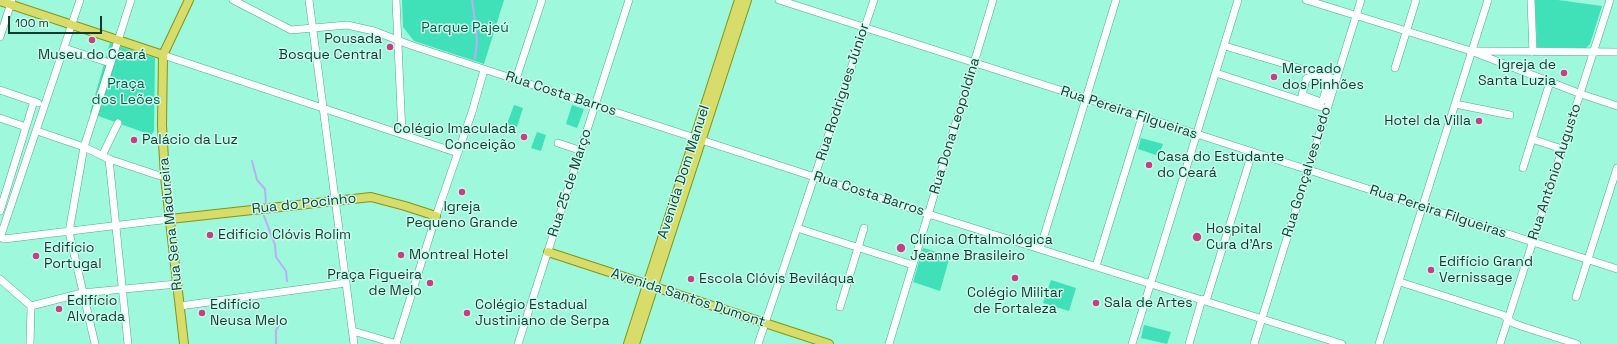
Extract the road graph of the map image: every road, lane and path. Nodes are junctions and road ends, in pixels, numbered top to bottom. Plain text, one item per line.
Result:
1 (80, 0) edge
2 (130, 0) edge
3 (189, 0) edge
4 (234, 0) edge
5 (309, 0) edge
6 (396, 0) edge
7 (542, 0) edge
8 (629, 0) edge
9 (739, 0) edge
10 (747, 0) edge
11 (779, 0) edge
12 (874, 0) edge
13 (993, 0) edge
14 (1116, 0) edge
15 (1238, 0) edge
16 (1306, 0) edge
17 (1360, 0) edge
18 (1416, 0) edge
19 (1488, 0) edge
20 (1531, 0) edge
21 (1610, 0) edge
22 (0, 1) edge
23 (11, 2) edge
24 (1356, 15) junction
25 (72, 25) junction
26 (864, 28) junction
27 (312, 29) junction
28 (1406, 31) junction
29 (0, 37) edge
30 (117, 40) junction
31 (398, 40) junction
32 (1224, 46) junction
33 (64, 48) junction
34 (1472, 51) junction
35 (1533, 52) junction
36 (1594, 52) junction
37 (1617, 52) edge
38 (163, 55) junction
39 (110, 63) junction
40 (974, 64) junction
41 (1395, 68) dead end
42 (484, 70) junction
43 (1304, 70) junction
44 (1216, 74) junction
45 (516, 79) junction
46 (1335, 79) junction
47 (1550, 82) junction
48 (0, 90) edge
49 (1580, 94) junction
50 (1086, 99) junction
51 (1296, 99) junction
52 (34, 101) junction
53 (1455, 104) junction
54 (44, 105) junction
55 (595, 106) junction
56 (1617, 106) edge
57 (323, 108) junction
58 (1327, 108) junction
59 (1510, 115) dead end
60 (1142, 117) junction
61 (0, 118) edge
62 (118, 123) dead end
63 (24, 126) dead end
64 (40, 132) dead end
65 (402, 133) junction
66 (1196, 135) junction
67 (698, 139) junction
68 (1532, 140) junction
69 (558, 143) dead end
70 (84, 147) junction
71 (576, 149) dead end
72 (1562, 149) junction
73 (458, 152) junction
74 (1252, 153) junction
75 (102, 156) junction
76 (109, 159) junction
77 (1523, 168) dead end
78 (1617, 168) edge
79 (1308, 170) junction
80 (160, 176) dead end
81 (815, 176) junction
82 (336, 201) junction
83 (1422, 206) junction
84 (0, 211) edge
85 (928, 214) junction
86 (436, 216) junction
87 (170, 219) junction
88 (116, 225) junction
89 (797, 228) junction
90 (864, 228) dead end
91 (1, 230) edge
92 (68, 232) junction
93 (2, 239) edge
94 (1533, 242) junction
95 (858, 248) junction
96 (1040, 249) junction
97 (548, 252) junction
98 (1588, 260) junction
99 (913, 266) junction
100 (1096, 266) junction
101 (1617, 269) edge
102 (0, 279) edge
103 (1400, 282) junction
104 (346, 283) junction
105 (1150, 283) junction
106 (177, 284) junction
107 (650, 286) junction
108 (122, 289) junction
109 (82, 293) junction
110 (1576, 297) dead end
111 (1204, 300) junction
112 (31, 306) junction
113 (180, 306) junction
114 (840, 308) dead end
115 (1262, 318) junction
116 (1508, 320) junction
117 (765, 323) junction
118 (353, 331) junction
119 (30, 344) edge
120 (95, 344) edge
121 (128, 344) edge
122 (184, 344) edge
123 (354, 344) edge
124 (396, 344) edge
125 (518, 344) edge
126 (628, 344) edge
127 (635, 344) edge
128 (758, 344) edge
129 (829, 344) edge
130 (889, 344) edge
131 (1132, 344) edge
132 (1188, 344) edge
133 (1254, 344) edge
134 (1342, 344) edge
135 (1379, 344) edge
136 (1500, 344) edge
137 (1577, 344) edge

1 - 25 street
2 - 30 street
3 - 38 main road
4 - 27 street, Rua Costa Barros
5 - 27 street
6 - 31 street
7 - 45 street
8 - 55 street, Rua 25 de Março
9 - 67 main road, Avenida Dom Manuel
10 - 67 main road, Avenida Dom Manuel
11 - 26 street, Rua Pereira Filgueiras
12 - 26 street, Rua Rodrigues Júnior
13 - 40 street, Rua Dona Leopoldina
14 - 50 street
15 - 32 street
16 - 24 street
17 - 24 street, Rua Gonçalves Ledo
18 - 28 street
19 - 34 street
20 - 35 street
21 - 36 street, Rua Antônio Augusto
22 - 23 main road
23 - 25 main road
23 - 29 street
24 - 28 street
24 - 46 street, Rua Gonçalves Ledo
25 - 30 main road
25 - 33 street
26 - 40 street, Rua Pereira Filgueiras
26 - 81 street, Rua Rodrigues Júnior
27 - 31 street, Rua Costa Barros
27 - 57 street
28 - 34 street
28 - 41 street
30 - 38 main road
30 - 39 street
31 - 42 street, Rua Costa Barros
31 - 65 street
32 - 43 street
32 - 44 street
33 - 39 street
33 - 54 street
34 - 35 street
34 - 47 street
34 - 53 street
35 - 36 street
36 - 37 street
36 - 49 street, Rua Antônio Augusto
38 - 57 street
38 - 87 main road, Rua Sena Madureira
39 - 70 street
40 - 50 street, Rua Pereira Filgueiras
40 - 85 street, Rua Dona Leopoldina
42 - 45 street, Rua Costa Barros
42 - 73 street
43 - 46 street
43 - 51 street
44 - 51 street
44 - 66 street
45 - 55 street, Rua Costa Barros
46 - 58 street, Rua Gonçalves Ledo
47 - 49 street
47 - 68 street
48 - 52 street
49 - 56 street
49 - 72 street, Rua Antônio Augusto
50 - 60 street, Rua Pereira Filgueiras
50 - 96 street
51 - 58 street
52 - 54 street
52 - 84 street
53 - 59 street
53 - 83 street
54 - 91 street
55 - 67 street, Rua Costa Barros
55 - 97 street, Rua 25 de Março
57 - 65 street
57 - 82 street
58 - 79 street, Rua Gonçalves Ledo
60 - 66 street, Rua Pereira Filgueiras
60 - 100 street
61 - 63 street
62 - 75 street
64 - 70 street
65 - 73 street
66 - 74 street, Rua Pereira Filgueiras
66 - 105 street
67 - 81 street, Rua Costa Barros
67 - 107 main road, Avenida Dom Manuel
68 - 72 street
68 - 77 street
69 - 71 street
70 - 75 street
70 - 92 street
72 - 94 street, Rua Antônio Augusto
73 - 86 street
74 - 79 street, Rua Pereira Filgueiras
74 - 111 street
75 - 76 street
76 - 80 street
76 - 88 street
78 - 98 street
79 - 83 street, Rua Pereira Filgueiras
79 - 115 street, Rua Gonçalves Ledo
81 - 85 street, Rua Costa Barros
81 - 89 street, Rua Rodrigues Júnior
82 - 86 main road, Rua do Pocinho
82 - 87 main road, Rua do Pocinho
82 - 104 street
83 - 94 street, Rua Pereira Filgueiras
83 - 103 street
85 - 96 street, Rua Costa Barros
85 - 99 street, Rua Dona Leopoldina
86 - 124 street
87 - 88 street
87 - 106 main road, Rua Sena Madureira
88 - 92 street
88 - 108 street
89 - 95 street
89 - 117 street, Rua Rodrigues Júnior
90 - 95 street
91 - 93 street
92 - 93 street
92 - 109 street
94 - 98 street, Rua Pereira Filgueiras
94 - 116 street, Rua Antônio Augusto
95 - 99 street
95 - 114 street
96 - 100 street, Rua Costa Barros
97 - 107 main road, Avenida Santos Dumont
97 - 125 street, Rua 25 de Março
98 - 101 street, Rua Pereira Filgueiras
98 - 110 street
99 - 130 street, Rua Dona Leopoldina
100 - 105 street, Rua Costa Barros
102 - 112 street
103 - 116 street
103 - 135 street
104 - 113 street
104 - 118 street
105 - 111 street, Rua Costa Barros
105 - 131 street
106 - 108 street
106 - 113 main road, Rua Sena Madureira
107 - 117 main road, Avenida Santos Dumont
107 - 126 main road, Avenida Dom Manuel
107 - 127 main road, Avenida Dom Manuel
108 - 109 street
108 - 121 street
109 - 112 street
109 - 120 street
111 - 115 street, Rua Costa Barros
111 - 132 street
112 - 119 street
113 - 122 main road, Rua Sena Madureira
115 - 133 street, Rua Gonçalves Ledo
115 - 134 street, Rua Costa Barros
116 - 136 street, Rua Antônio Augusto
116 - 137 street
117 - 128 street, Rua Rodrigues Júnior
117 - 129 main road, Avenida Santos Dumont
118 - 123 street
118 - 124 street

